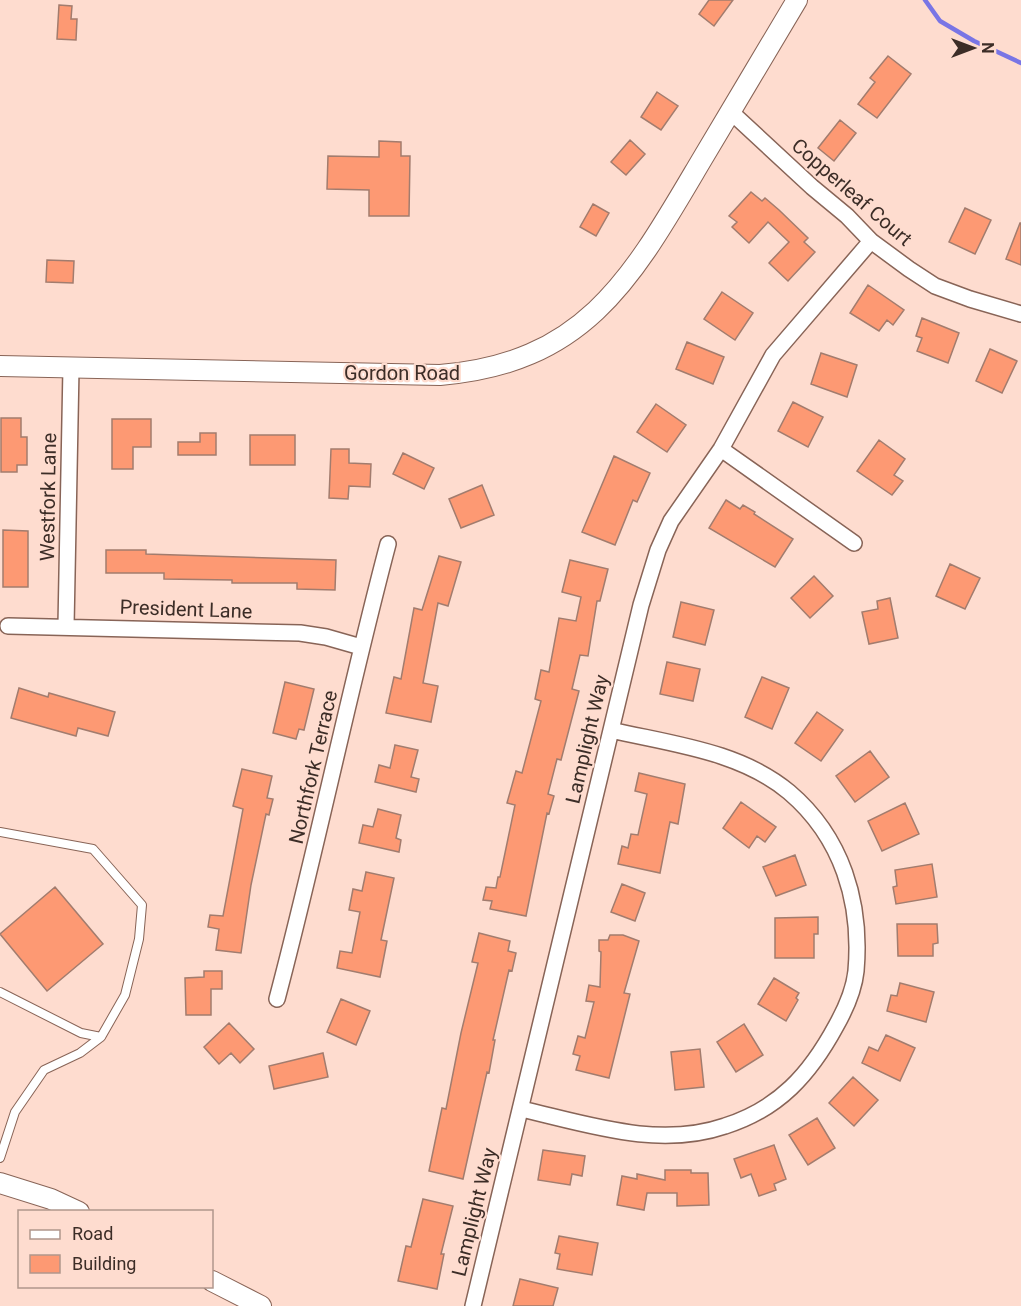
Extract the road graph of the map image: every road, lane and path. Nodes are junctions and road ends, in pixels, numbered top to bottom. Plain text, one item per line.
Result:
1 (797, 0) edge
2 (730, 112) junction
3 (870, 241) junction
4 (1021, 314) edge
5 (0, 366) edge
6 (71, 368) junction
7 (721, 449) junction
8 (854, 543) dead end
9 (388, 544) dead end
10 (8, 626) dead end
11 (66, 626) junction
12 (361, 647) junction
13 (611, 730) junction
14 (0, 832) edge
15 (0, 992) edge
16 (277, 999) dead end
17 (101, 1037) junction
18 (521, 1109) junction
19 (0, 1158) edge
20 (0, 1183) edge
21 (75, 1210) edge
22 (213, 1282) edge
23 (261, 1306) edge
24 (472, 1306) edge

1 - 2 street, Gordon Road
2 - 3 street, Copperleaf Court
2 - 6 street, Gordon Road
3 - 4 street, Copperleaf Court
3 - 7 street, Lamplight Way
5 - 6 street, Gordon Road
6 - 11 street, Westfork Lane
7 - 8 street
7 - 13 street, Lamplight Way
9 - 12 street, Northfork Terrace
10 - 11 street, President Lane
11 - 12 street, President Lane
12 - 16 street, Northfork Terrace
13 - 18 street, Lamplight Way
13 - 18 street
14 - 17 lane
15 - 17 lane
17 - 19 lane
18 - 24 street, Lamplight Way
20 - 21 street
22 - 23 street

